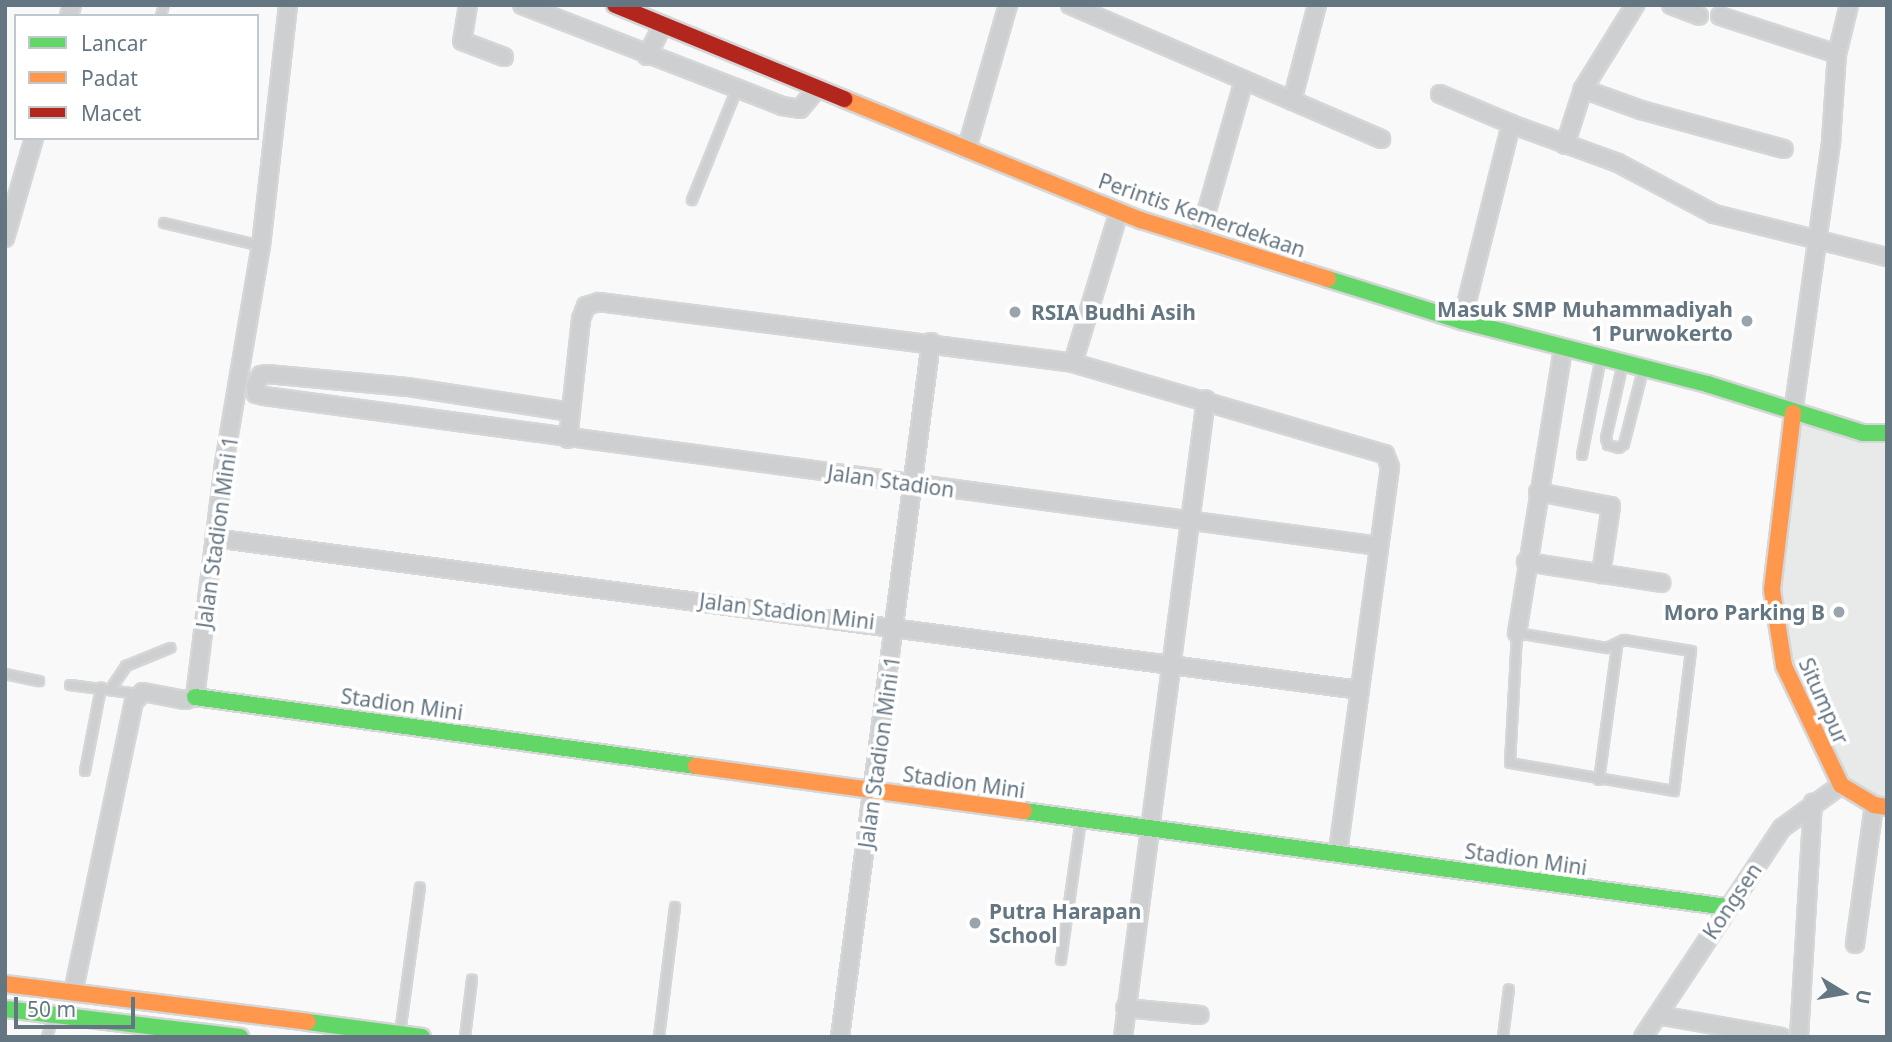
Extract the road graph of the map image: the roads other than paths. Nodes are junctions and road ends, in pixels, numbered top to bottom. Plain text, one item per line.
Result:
1 (288, 5) edge
2 (468, 5) edge
3 (522, 5) edge
4 (1008, 5) edge
5 (1070, 5) edge
6 (1317, 5) edge
7 (1635, 5) edge
8 (1671, 5) edge
9 (1849, 5) edge
10 (624, 7) edge
11 (1699, 16) dead end
12 (1720, 16) dead end
13 (663, 25) junction
14 (1837, 54) junction
15 (647, 56) junction
16 (503, 57) dead end
17 (1244, 80) junction
18 (817, 89) junction
19 (1583, 89) junction
20 (736, 92) junction
21 (1440, 94) dead end
22 (1292, 101) junction
23 (1510, 124) junction
24 (1381, 139) dead end
25 (33, 140) edge
26 (1565, 145) junction
27 (967, 148) junction
28 (1784, 149) dead end
29 (692, 200) dead end
30 (1119, 212) junction
31 (164, 223) dead end
32 (5, 238) edge
33 (1199, 238) junction
34 (1818, 240) junction
35 (261, 246) junction
36 (1887, 257) edge
37 (1462, 321) junction
38 (931, 342) junction
39 (1563, 348) junction
40 (1601, 357) junction
41 (1073, 363) junction
42 (1623, 363) junction
43 (1643, 368) junction
44 (407, 387) junction
45 (256, 394) junction
46 (1206, 400) junction
47 (236, 407) junction
48 (571, 412) junction
49 (1793, 413) junction
50 (402, 416) junction
51 (1863, 433) junction
52 (1887, 433) edge
53 (568, 439) junction
54 (1887, 446) edge
55 (1582, 454) dead end
56 (916, 483) junction
57 (1538, 492) junction
58 (1191, 523) junction
59 (214, 538) junction
60 (1379, 546) junction
61 (1526, 562) junction
62 (1601, 574) junction
63 (1661, 583) dead end
64 (896, 625) junction
65 (1517, 633) junction
66 (1617, 646) junction
67 (170, 648) dead end
68 (1172, 664) junction
69 (5, 674) edge
70 (39, 681) dead end
71 (70, 685) dead end
72 (106, 689) junction
73 (1360, 690) junction
74 (138, 694) junction
75 (195, 697) junction
76 (85, 771) dead end
77 (1599, 780) junction
78 (1841, 785) junction
79 (874, 790) junction
80 (1813, 802) junction
81 (1880, 806) edge
82 (1081, 820) junction
83 (1149, 830) junction
84 (1338, 854) junction
85 (420, 887) dead end
86 (675, 906) dead end
87 (1727, 906) junction
88 (1854, 944) dead end
89 (1061, 960) dead end
90 (472, 979) dead end
91 (5, 984) edge
92 (1509, 989) dead end
93 (73, 993) junction
94 (154, 1004) junction
95 (1125, 1008) junction
96 (5, 1009) edge
97 (53, 1014) junction
98 (1200, 1015) dead end
99 (1658, 1015) junction
100 (151, 1025) junction
101 (305, 1029) edge
102 (400, 1033) junction
103 (218, 1035) edge
104 (47, 1037) edge
105 (240, 1037) edge
106 (422, 1037) edge
107 (466, 1037) edge
108 (659, 1037) edge
109 (840, 1037) edge
110 (1123, 1037) edge
111 (1503, 1037) edge
112 (1643, 1037) edge
113 (1781, 1037) edge
114 (1799, 1037) edge

1 - 35 street, Jalan Stadion Mini 1
2 - 16 street
3 - 15 street
4 - 27 street
5 - 17 street
6 - 22 street
7 - 19 street
8 - 11 street
9 - 14 street
10 - 13 street, Perintis Kemerdekaan
12 - 14 street
13 - 15 street
13 - 18 street, Perintis Kemerdekaan
14 - 34 street
15 - 20 street
17 - 22 street
17 - 33 street
18 - 20 street
18 - 27 street, Perintis Kemerdekaan
19 - 26 street
19 - 28 street
20 - 29 lane
21 - 23 street
22 - 24 street
23 - 26 street
23 - 37 street
25 - 32 street
26 - 34 street
27 - 30 street, Perintis Kemerdekaan
30 - 33 street, Perintis Kemerdekaan
30 - 41 street
31 - 35 lane
33 - 37 street, Perintis Kemerdekaan
34 - 36 street
34 - 49 street
35 - 47 street, Jalan Stadion Mini 1
37 - 39 street, Perintis Kemerdekaan
38 - 41 street
38 - 48 street
38 - 56 street, Jalan Stadion Mini 1
39 - 40 street, Perintis Kemerdekaan
39 - 57 street
40 - 42 street, Perintis Kemerdekaan
40 - 55 lane
41 - 46 street
42 - 43 street, Perintis Kemerdekaan
42 - 43 lane
43 - 49 street, Perintis Kemerdekaan
44 - 45 street
44 - 48 street
44 - 50 street
45 - 47 street
45 - 50 street, Jalan Stadion
46 - 58 street
46 - 60 street
47 - 59 street, Jalan Stadion Mini 1
48 - 53 street
49 - 51 street, Perintis Kemerdekaan
49 - 78 street, Situmpur
50 - 53 street, Jalan Stadion
51 - 52 street
51 - 54 street
53 - 56 street, Jalan Stadion
56 - 58 street, Jalan Stadion
56 - 64 street, Jalan Stadion Mini 1
57 - 61 street
57 - 62 street
58 - 60 street, Jalan Stadion
58 - 68 street
59 - 64 street, Jalan Stadion Mini
59 - 75 street, Jalan Stadion Mini 1
60 - 73 street
61 - 62 street
61 - 65 street
62 - 63 street
64 - 68 street, Jalan Stadion Mini
64 - 79 street, Jalan Stadion Mini 1
65 - 66 lane
65 - 77 lane
66 - 77 lane
66 - 77 lane
67 - 72 lane
68 - 73 street, Jalan Stadion Mini
68 - 83 street
69 - 70 lane
71 - 72 lane
72 - 74 lane
72 - 76 lane
73 - 84 street
74 - 75 street
74 - 93 street
75 - 79 street, Stadion Mini
78 - 80 street, Kongsen
78 - 81 street
79 - 82 street, Stadion Mini
79 - 109 street, Jalan Stadion Mini 1
80 - 87 street, Kongsen
80 - 114 street
81 - 88 street
82 - 83 street, Stadion Mini
82 - 89 lane
83 - 84 street, Stadion Mini
83 - 95 street
84 - 87 street, Stadion Mini
85 - 102 lane
86 - 108 lane
87 - 99 street, Kongsen
90 - 107 lane
91 - 93 street
92 - 111 lane
93 - 94 street
94 - 100 street
94 - 101 street
95 - 98 street
95 - 110 street
96 - 97 street
97 - 100 street
97 - 104 lane
99 - 112 street, Kongsen
99 - 113 street
100 - 103 street
101 - 102 street
102 - 106 street
103 - 105 street

